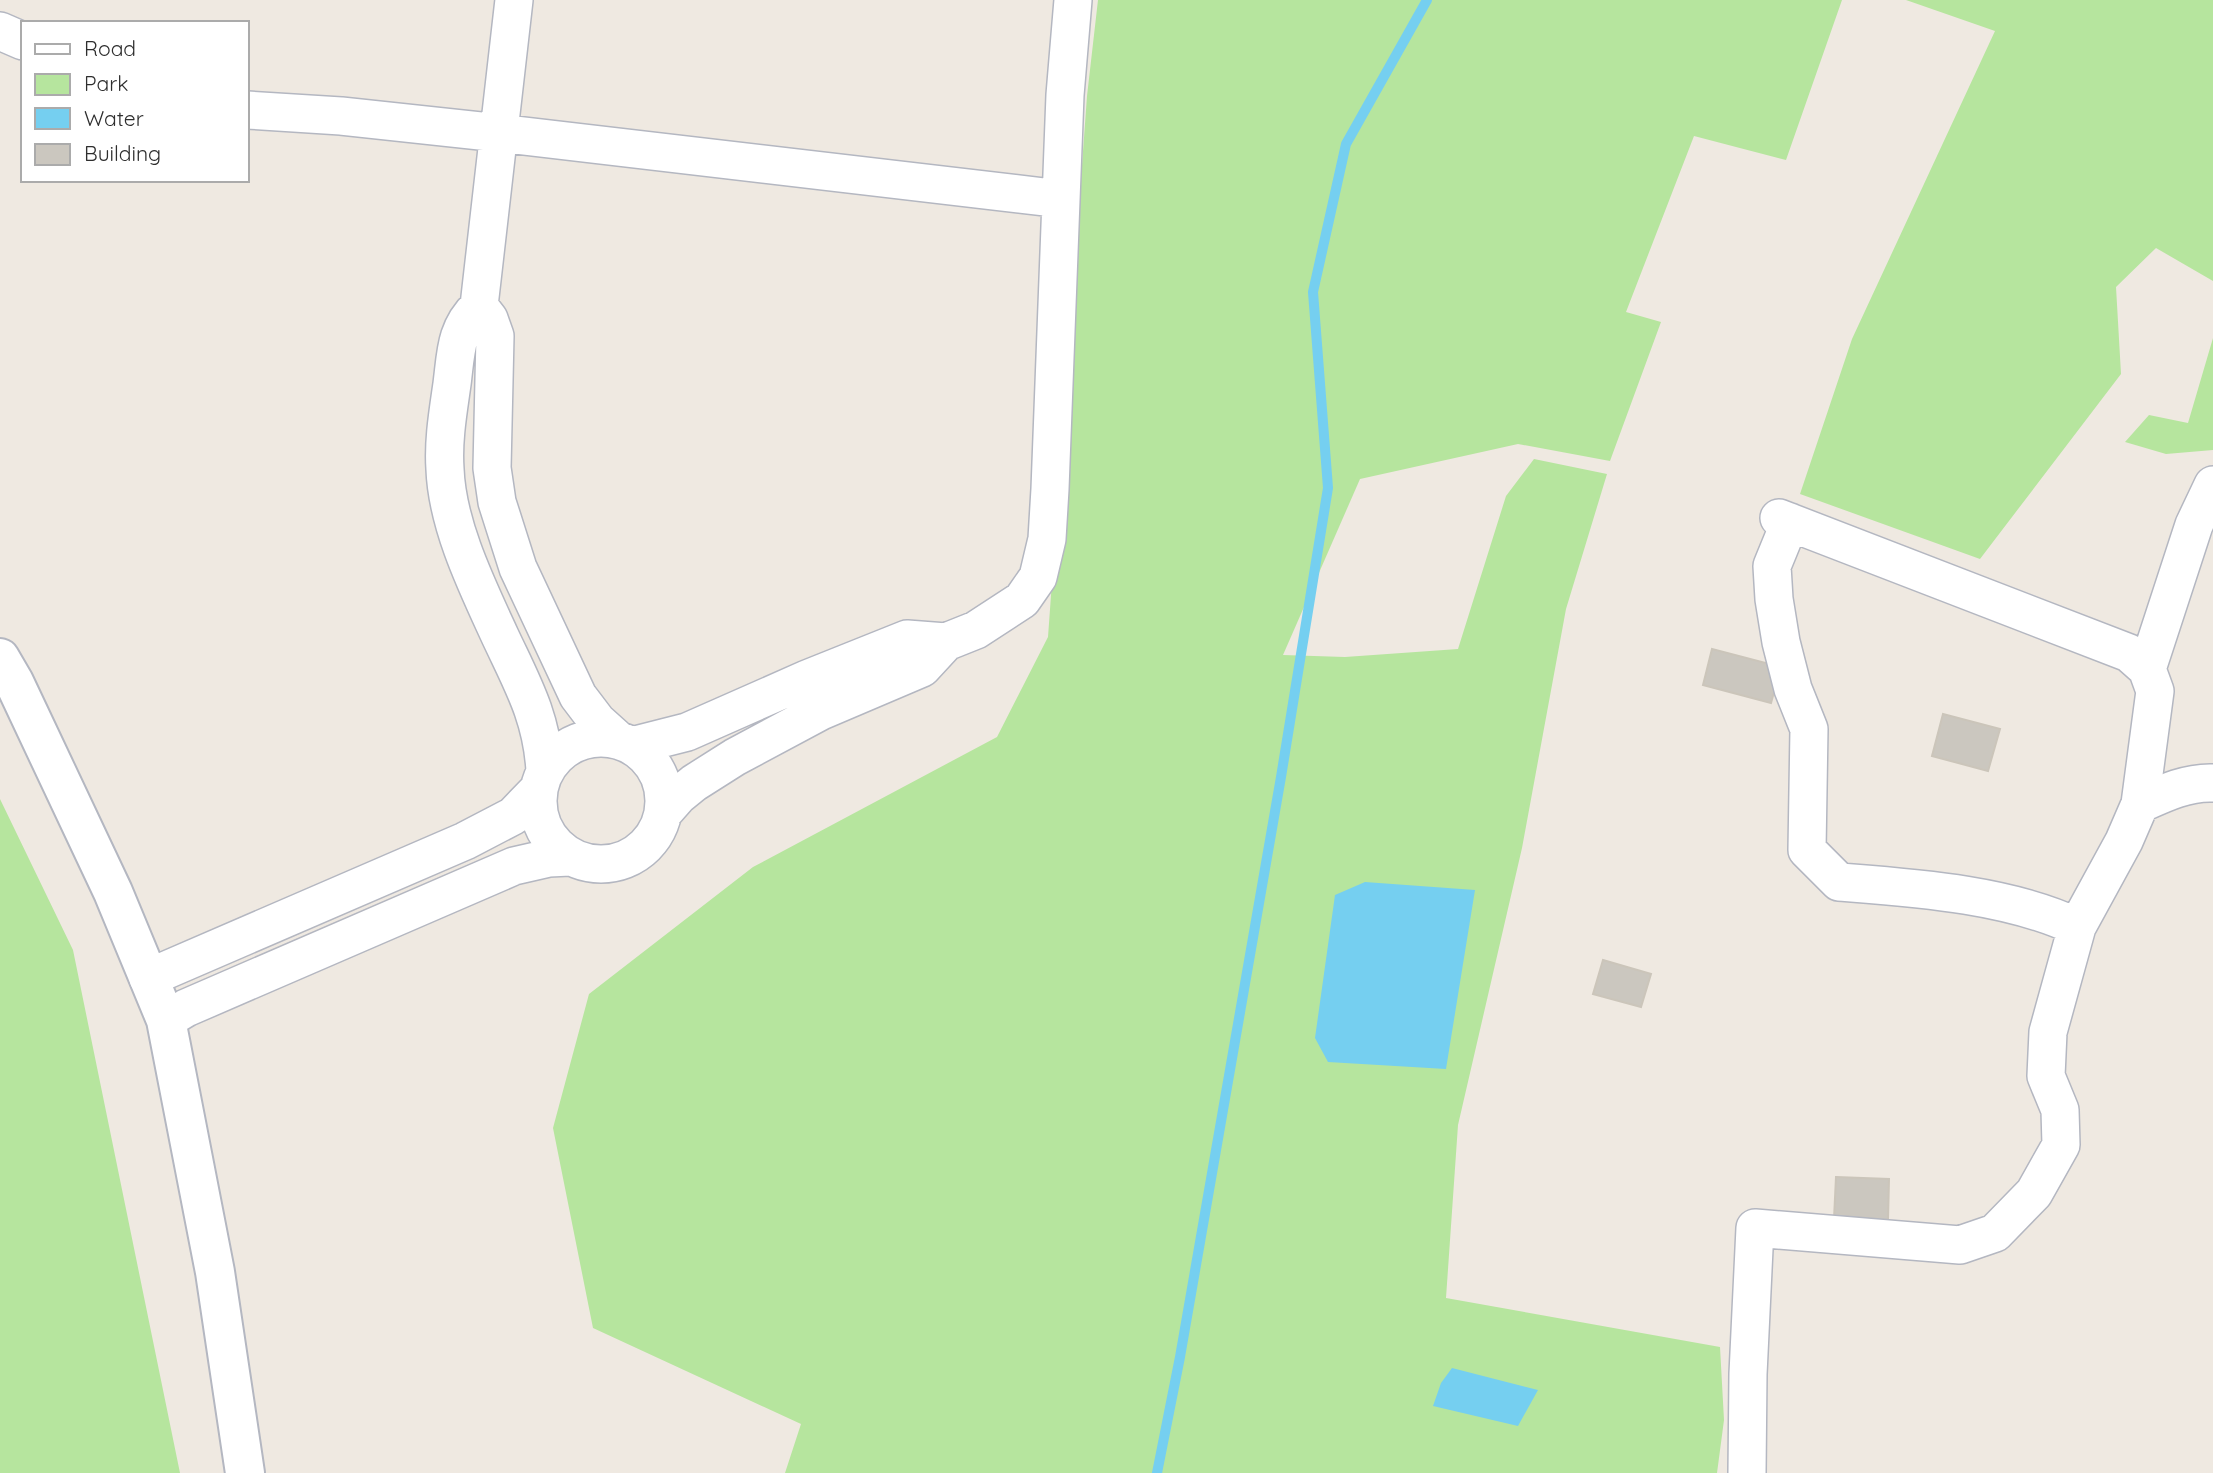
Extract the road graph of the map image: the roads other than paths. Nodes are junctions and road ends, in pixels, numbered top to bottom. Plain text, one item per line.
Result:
1 (514, 0) edge
2 (1073, 0) edge
3 (0, 31) edge
4 (21, 40) edge
5 (248, 110) edge
6 (499, 133) junction
7 (1061, 199) junction
8 (479, 306) junction
9 (2213, 485) edge
10 (518, 568) junction
11 (477, 587) junction
12 (946, 642) junction
13 (0, 658) edge
14 (2147, 668) junction
15 (624, 743) junction
16 (542, 780) junction
17 (2213, 783) edge
18 (2140, 803) junction
19 (663, 813) junction
20 (570, 857) junction
21 (2077, 927) junction
22 (148, 978) junction
23 (166, 1020) junction
24 (245, 1473) edge
25 (1747, 1473) edge

1 - 6 street
2 - 7 street
3 - 4 street
5 - 6 street
6 - 7 street
6 - 8 street
7 - 12 street
8 - 10 street
8 - 11 street
9 - 14 street
10 - 11 street
10 - 15 street
11 - 16 street
12 - 15 street
12 - 19 street
13 - 22 street
14 - 18 street
14 - 21 street
15 - 16 street
15 - 19 street
16 - 20 street
16 - 22 street
17 - 18 street
18 - 21 street
19 - 20 street
20 - 23 street
21 - 25 street
22 - 23 street
23 - 24 street

